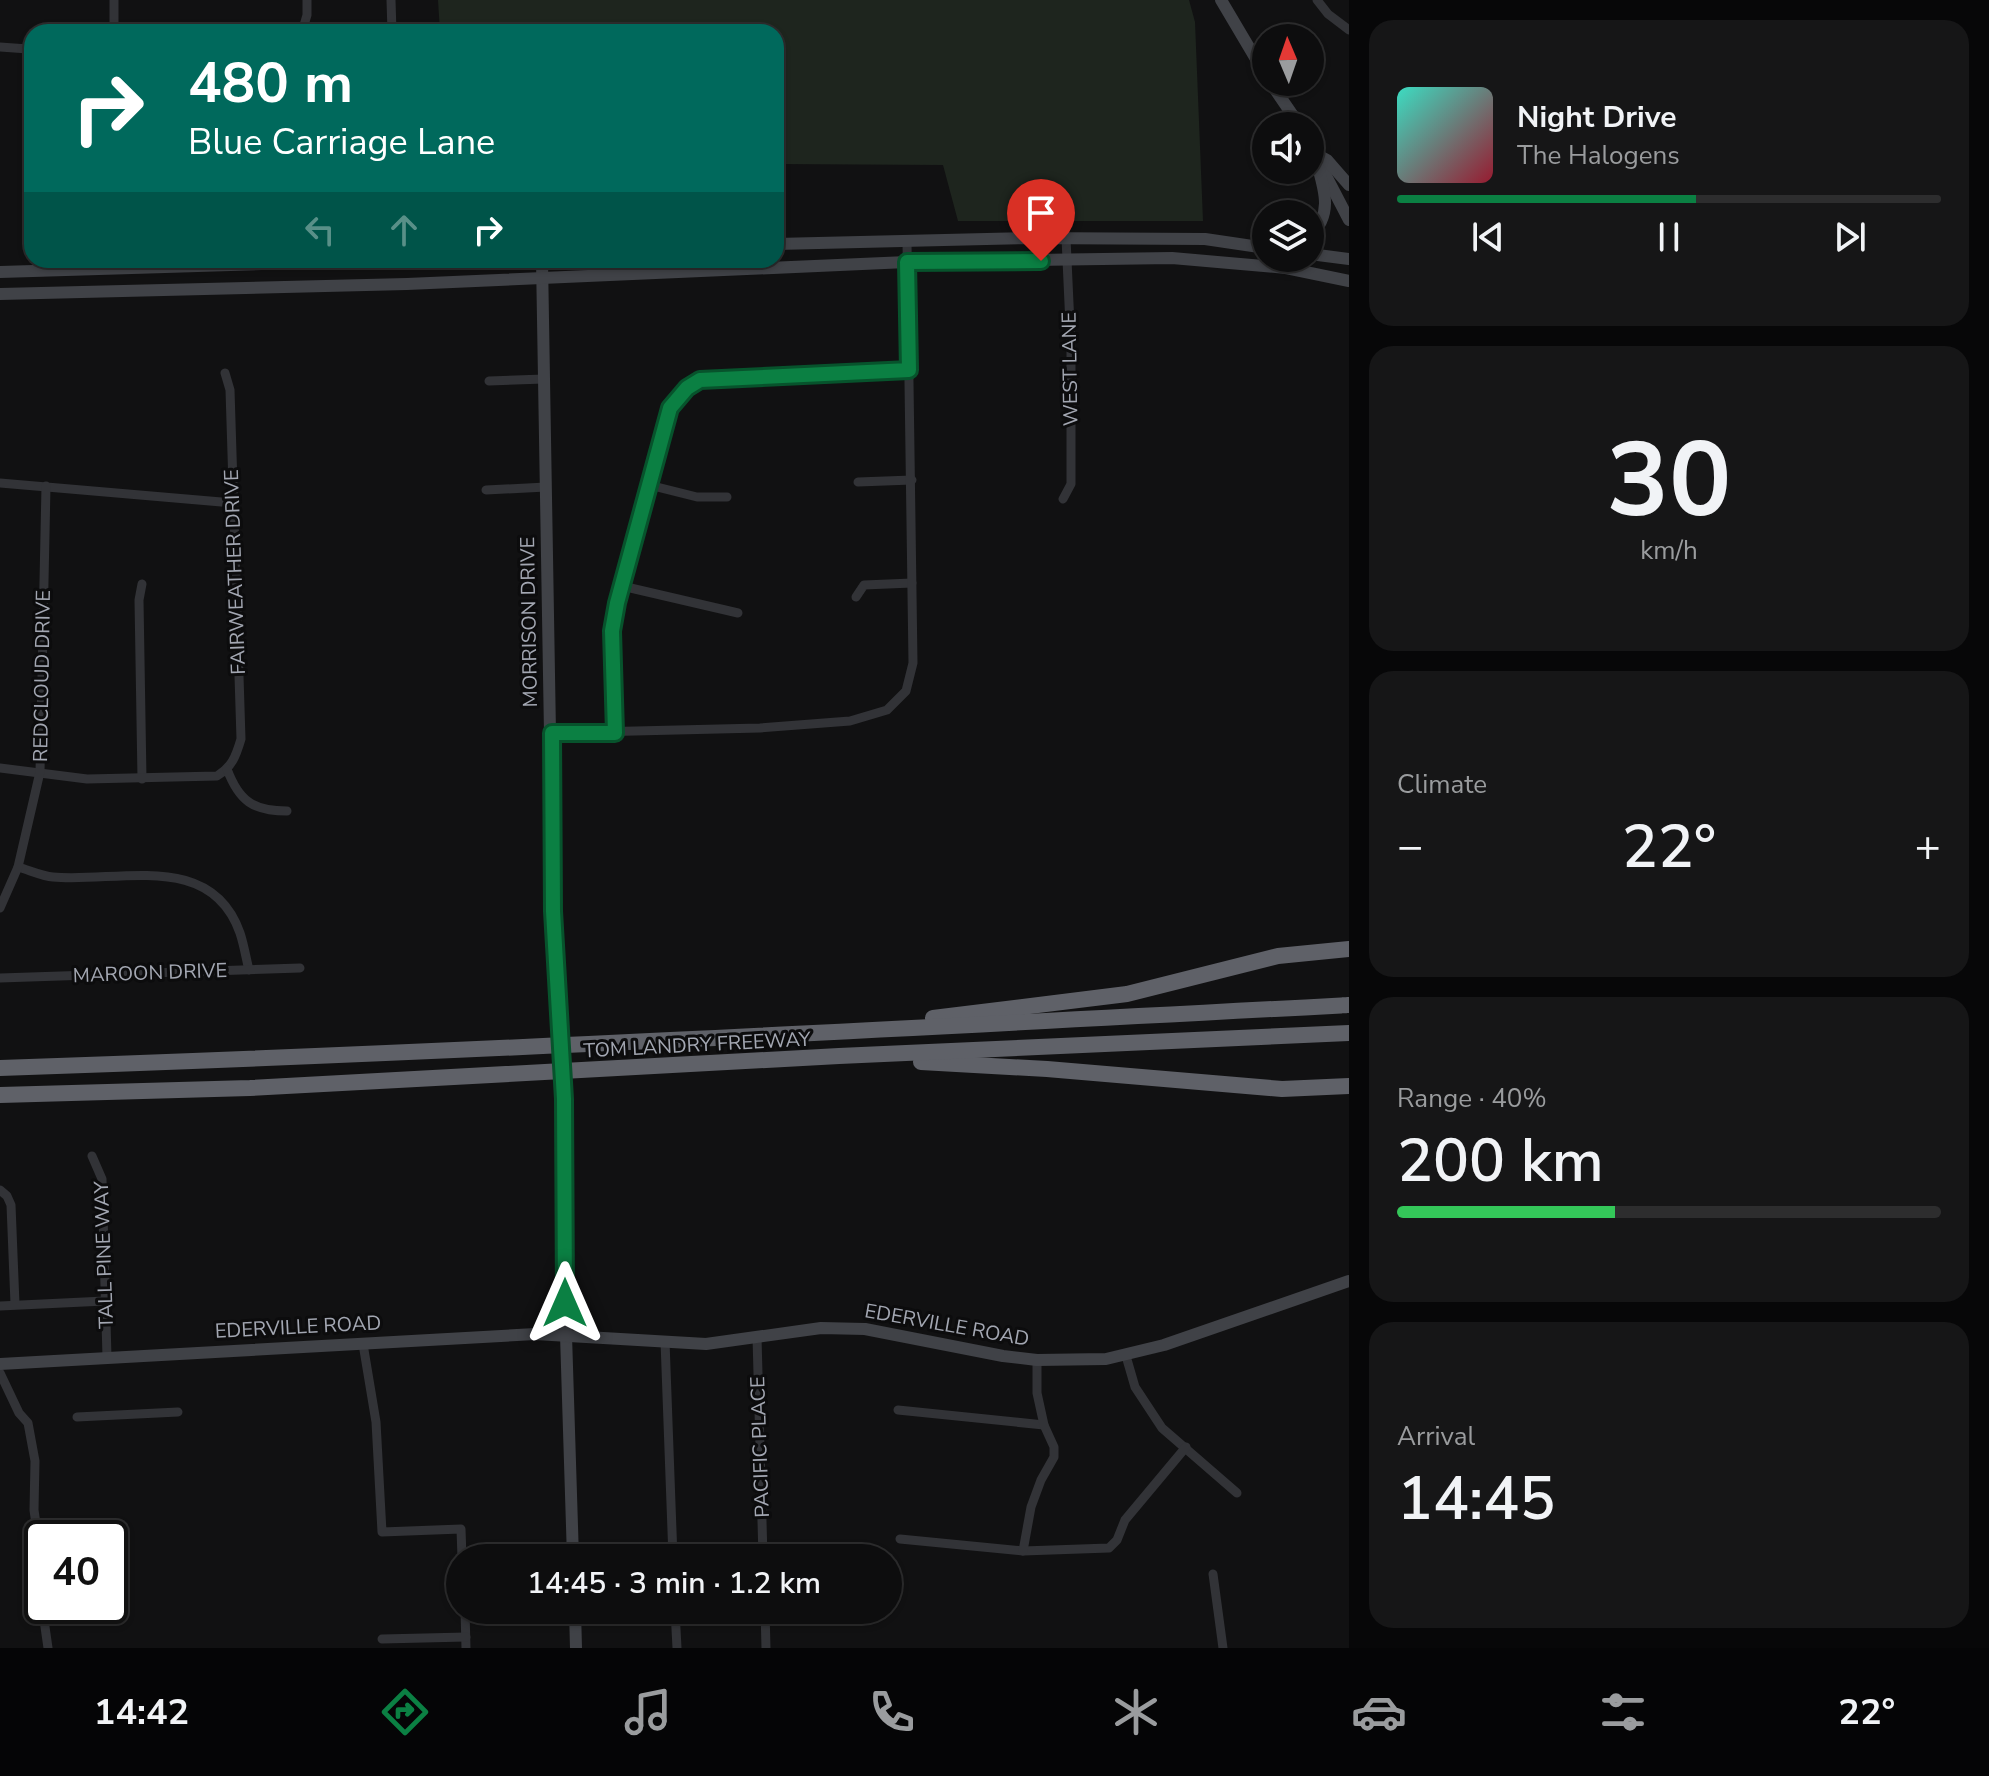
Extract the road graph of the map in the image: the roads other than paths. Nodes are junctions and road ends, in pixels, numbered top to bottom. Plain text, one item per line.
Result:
1 (114, 0) edge
2 (307, 0) edge
3 (391, 0) edge
4 (1221, 0) edge
5 (1317, 0) edge
6 (114, 24) edge
7 (304, 24) edge
8 (392, 24) edge
9 (1349, 30) edge
10 (0, 47) edge
11 (24, 49) edge
12 (1252, 52) edge
13 (1324, 158) edge
14 (1324, 172) edge
15 (1322, 184) edge
16 (1349, 185) edge
17 (1324, 218) edge
18 (1349, 220) edge
19 (1066, 238) junction
20 (907, 242) junction
21 (784, 244) edge
22 (1252, 246) edge
23 (1324, 256) edge
24 (1349, 259) edge
25 (1067, 261) junction
26 (907, 262) junction
27 (784, 267) edge
28 (131, 268) edge
29 (542, 268) edge
30 (751, 268) edge
31 (0, 272) edge
32 (542, 276) junction
33 (1349, 281) edge
34 (0, 294) edge
35 (909, 370) junction
36 (225, 373) dead end
37 (544, 379) junction
38 (489, 381) dead end
39 (912, 480) junction
40 (858, 482) dead end
41 (0, 483) edge
42 (649, 485) junction
43 (46, 486) junction
44 (546, 487) junction
45 (486, 490) dead end
46 (727, 497) dead end
47 (1063, 499) dead end
48 (233, 503) junction
49 (912, 583) junction
50 (142, 584) dead end
51 (622, 586) junction
52 (856, 597) dead end
53 (738, 613) dead end
54 (552, 733) junction
55 (615, 733) junction
56 (0, 768) edge
57 (227, 769) junction
58 (40, 772) junction
59 (142, 779) junction
60 (287, 811) dead end
61 (18, 867) junction
62 (0, 908) edge
63 (1349, 949) edge
64 (300, 968) dead end
65 (249, 970) junction
66 (0, 978) edge
67 (1349, 1005) edge
68 (836, 1033) junction
69 (1349, 1033) edge
70 (839, 1056) junction
71 (0, 1068) edge
72 (1349, 1086) edge
73 (0, 1095) edge
74 (92, 1156) dead end
75 (4, 1193) edge
76 (1349, 1281) edge
77 (105, 1301) junction
78 (15, 1304) junction
79 (0, 1306) edge
80 (567, 1334) junction
81 (757, 1337) junction
82 (665, 1341) junction
83 (363, 1344) junction
84 (1126, 1356) junction
85 (107, 1357) junction
86 (1037, 1360) junction
87 (0, 1364) edge
88 (0, 1373) edge
89 (898, 1410) dead end
90 (178, 1412) dead end
91 (77, 1417) dead end
92 (1044, 1425) junction
93 (1186, 1447) junction
94 (1237, 1493) dead end
95 (35, 1520) edge
96 (900, 1539) dead end
97 (462, 1544) edge
98 (573, 1544) edge
99 (672, 1544) edge
100 (763, 1544) edge
101 (1023, 1551) junction
102 (1213, 1574) dead end
103 (45, 1624) edge
104 (466, 1624) edge
105 (575, 1624) edge
106 (676, 1624) edge
107 (765, 1624) edge
108 (466, 1637) junction
109 (382, 1639) dead end
110 (48, 1648) edge
111 (466, 1648) edge
112 (576, 1648) edge
113 (677, 1648) edge
114 (766, 1648) edge
115 (1223, 1648) edge

1 - 6 street
2 - 7 street
3 - 8 street
4 - 12 street
5 - 9 street
10 - 11 street
13 - 16 street
14 - 18 street
15 - 17 street
19 - 20 street
19 - 22 street
19 - 25 street, WEST LANE
20 - 21 street
20 - 26 street
23 - 24 street
25 - 26 street
25 - 33 street
25 - 47 street, WEST LANE
26 - 27 street
26 - 35 street
28 - 31 street
29 - 32 street, MORRISON DRIVE
30 - 32 street
32 - 34 street
32 - 37 street, MORRISON DRIVE
35 - 39 street
35 - 42 street
36 - 48 street, FAIRWEATHER DRIVE
37 - 38 street
37 - 44 street, MORRISON DRIVE
39 - 40 street
39 - 49 street
41 - 43 street
42 - 46 street
42 - 51 street
43 - 48 street
43 - 58 street, REDCLOUD DRIVE
44 - 45 street
44 - 54 street, MORRISON DRIVE
48 - 57 street, FAIRWEATHER DRIVE
49 - 52 street
49 - 55 street
50 - 59 street
51 - 53 street
51 - 55 street
54 - 55 street
54 - 80 street, MORRISON DRIVE
56 - 58 street
57 - 59 street
57 - 60 street
58 - 59 street
58 - 61 street, REDCLOUD DRIVE
61 - 62 street, REDCLOUD DRIVE
61 - 65 street
63 - 68 highway
64 - 65 street, MAROON DRIVE
65 - 66 street, MAROON DRIVE
67 - 68 highway, TOM LANDRY FREEWAY
68 - 71 highway, TOM LANDRY FREEWAY
69 - 70 highway, TOM LANDRY FREEWAY
70 - 72 highway
70 - 73 highway, TOM LANDRY FREEWAY
74 - 77 street, TALL PINE WAY
75 - 78 street
76 - 84 street, EDERVILLE ROAD
77 - 78 street
77 - 85 street, TALL PINE WAY
78 - 79 street
80 - 82 street, EDERVILLE ROAD
80 - 83 street, EDERVILLE ROAD
80 - 98 street, MORRISON DRIVE
81 - 82 street, EDERVILLE ROAD
81 - 86 street, EDERVILLE ROAD
81 - 100 street, PACIFIC PLACE
82 - 99 street
83 - 85 street, EDERVILLE ROAD
83 - 97 street
84 - 86 street, EDERVILLE ROAD
84 - 93 street
85 - 87 street, EDERVILLE ROAD
86 - 92 street
88 - 95 street
89 - 92 street
90 - 91 street
92 - 101 street
93 - 94 street
93 - 101 street
96 - 101 street
102 - 115 street
103 - 110 street
104 - 108 street
105 - 112 street
106 - 113 street
107 - 114 street
108 - 109 street
108 - 111 street

